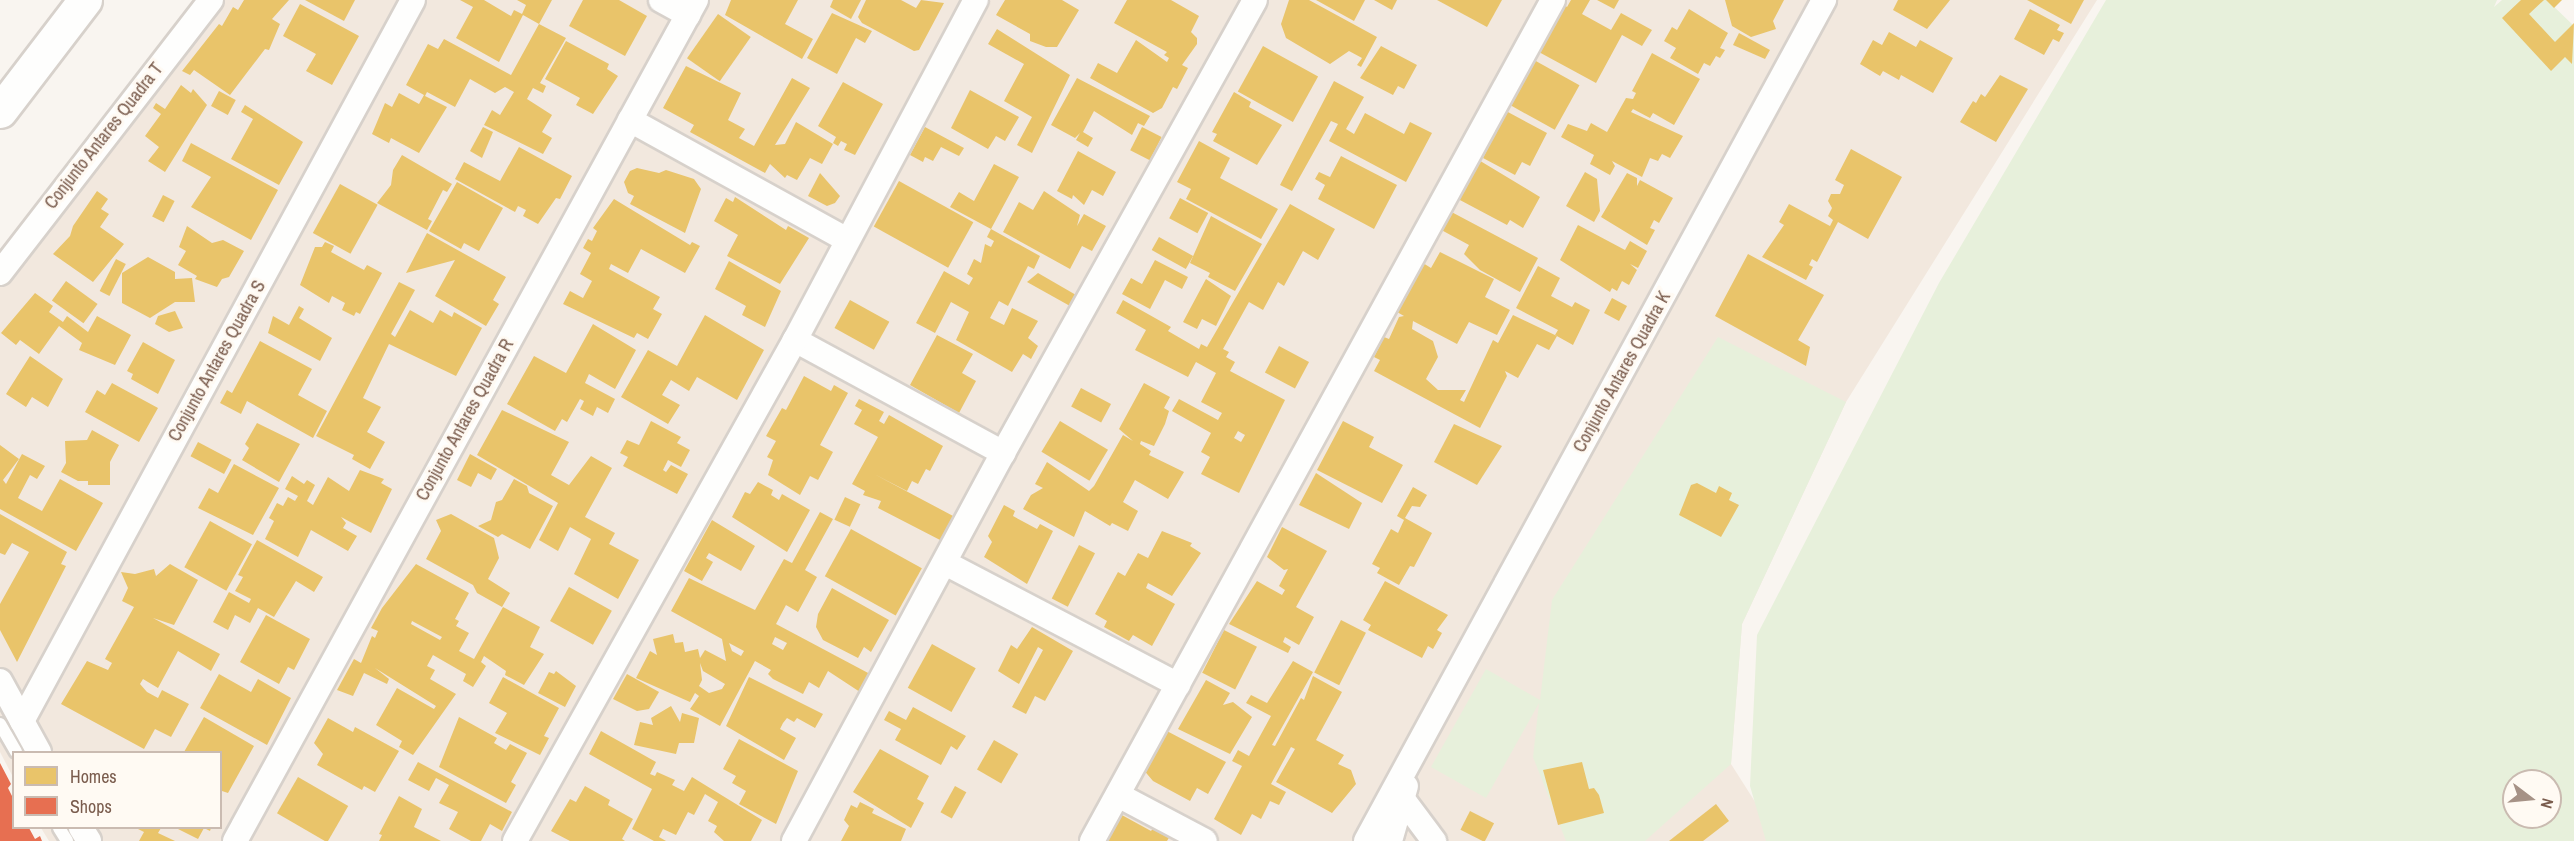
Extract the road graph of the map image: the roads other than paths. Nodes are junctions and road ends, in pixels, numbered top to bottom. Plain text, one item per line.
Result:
1 (86, 0) edge
2 (211, 0) edge
3 (413, 0) edge
4 (661, 0) edge
5 (976, 0) edge
6 (1255, 0) edge
7 (1553, 0) edge
8 (1824, 0) edge
9 (692, 8) edge
10 (0, 111) edge
11 (630, 120) junction
12 (846, 239) junction
13 (0, 273) edge
14 (795, 340) junction
15 (1003, 453) junction
16 (945, 563) junction
17 (0, 681) edge
18 (1178, 685) junction
19 (11, 722) edge
20 (16, 751) edge
21 (37, 751) edge
22 (1397, 792) junction
23 (1118, 795) junction
24 (235, 841) edge
25 (515, 841) edge
26 (794, 841) edge
27 (1092, 841) edge
28 (1205, 841) edge
29 (1366, 841) edge
30 (1390, 841) edge
31 (1434, 841) edge

1 - 10 main road
2 - 13 street, Conjunto Antares Quadra T
3 - 19 street, Conjunto Antares Quadra S
4 - 9 street
5 - 12 street
6 - 15 street
7 - 18 street
8 - 22 street, Conjunto Antares Quadra K
9 - 11 street, Conjunto Antares Quadra R
11 - 12 street
11 - 24 street, Conjunto Antares Quadra R
12 - 14 street
14 - 15 street
14 - 25 street
15 - 16 street
16 - 18 street
16 - 26 street
17 - 19 street
18 - 23 street
19 - 20 lane
19 - 21 street
22 - 29 street
22 - 30 street
22 - 31 street
23 - 27 street
23 - 28 street

